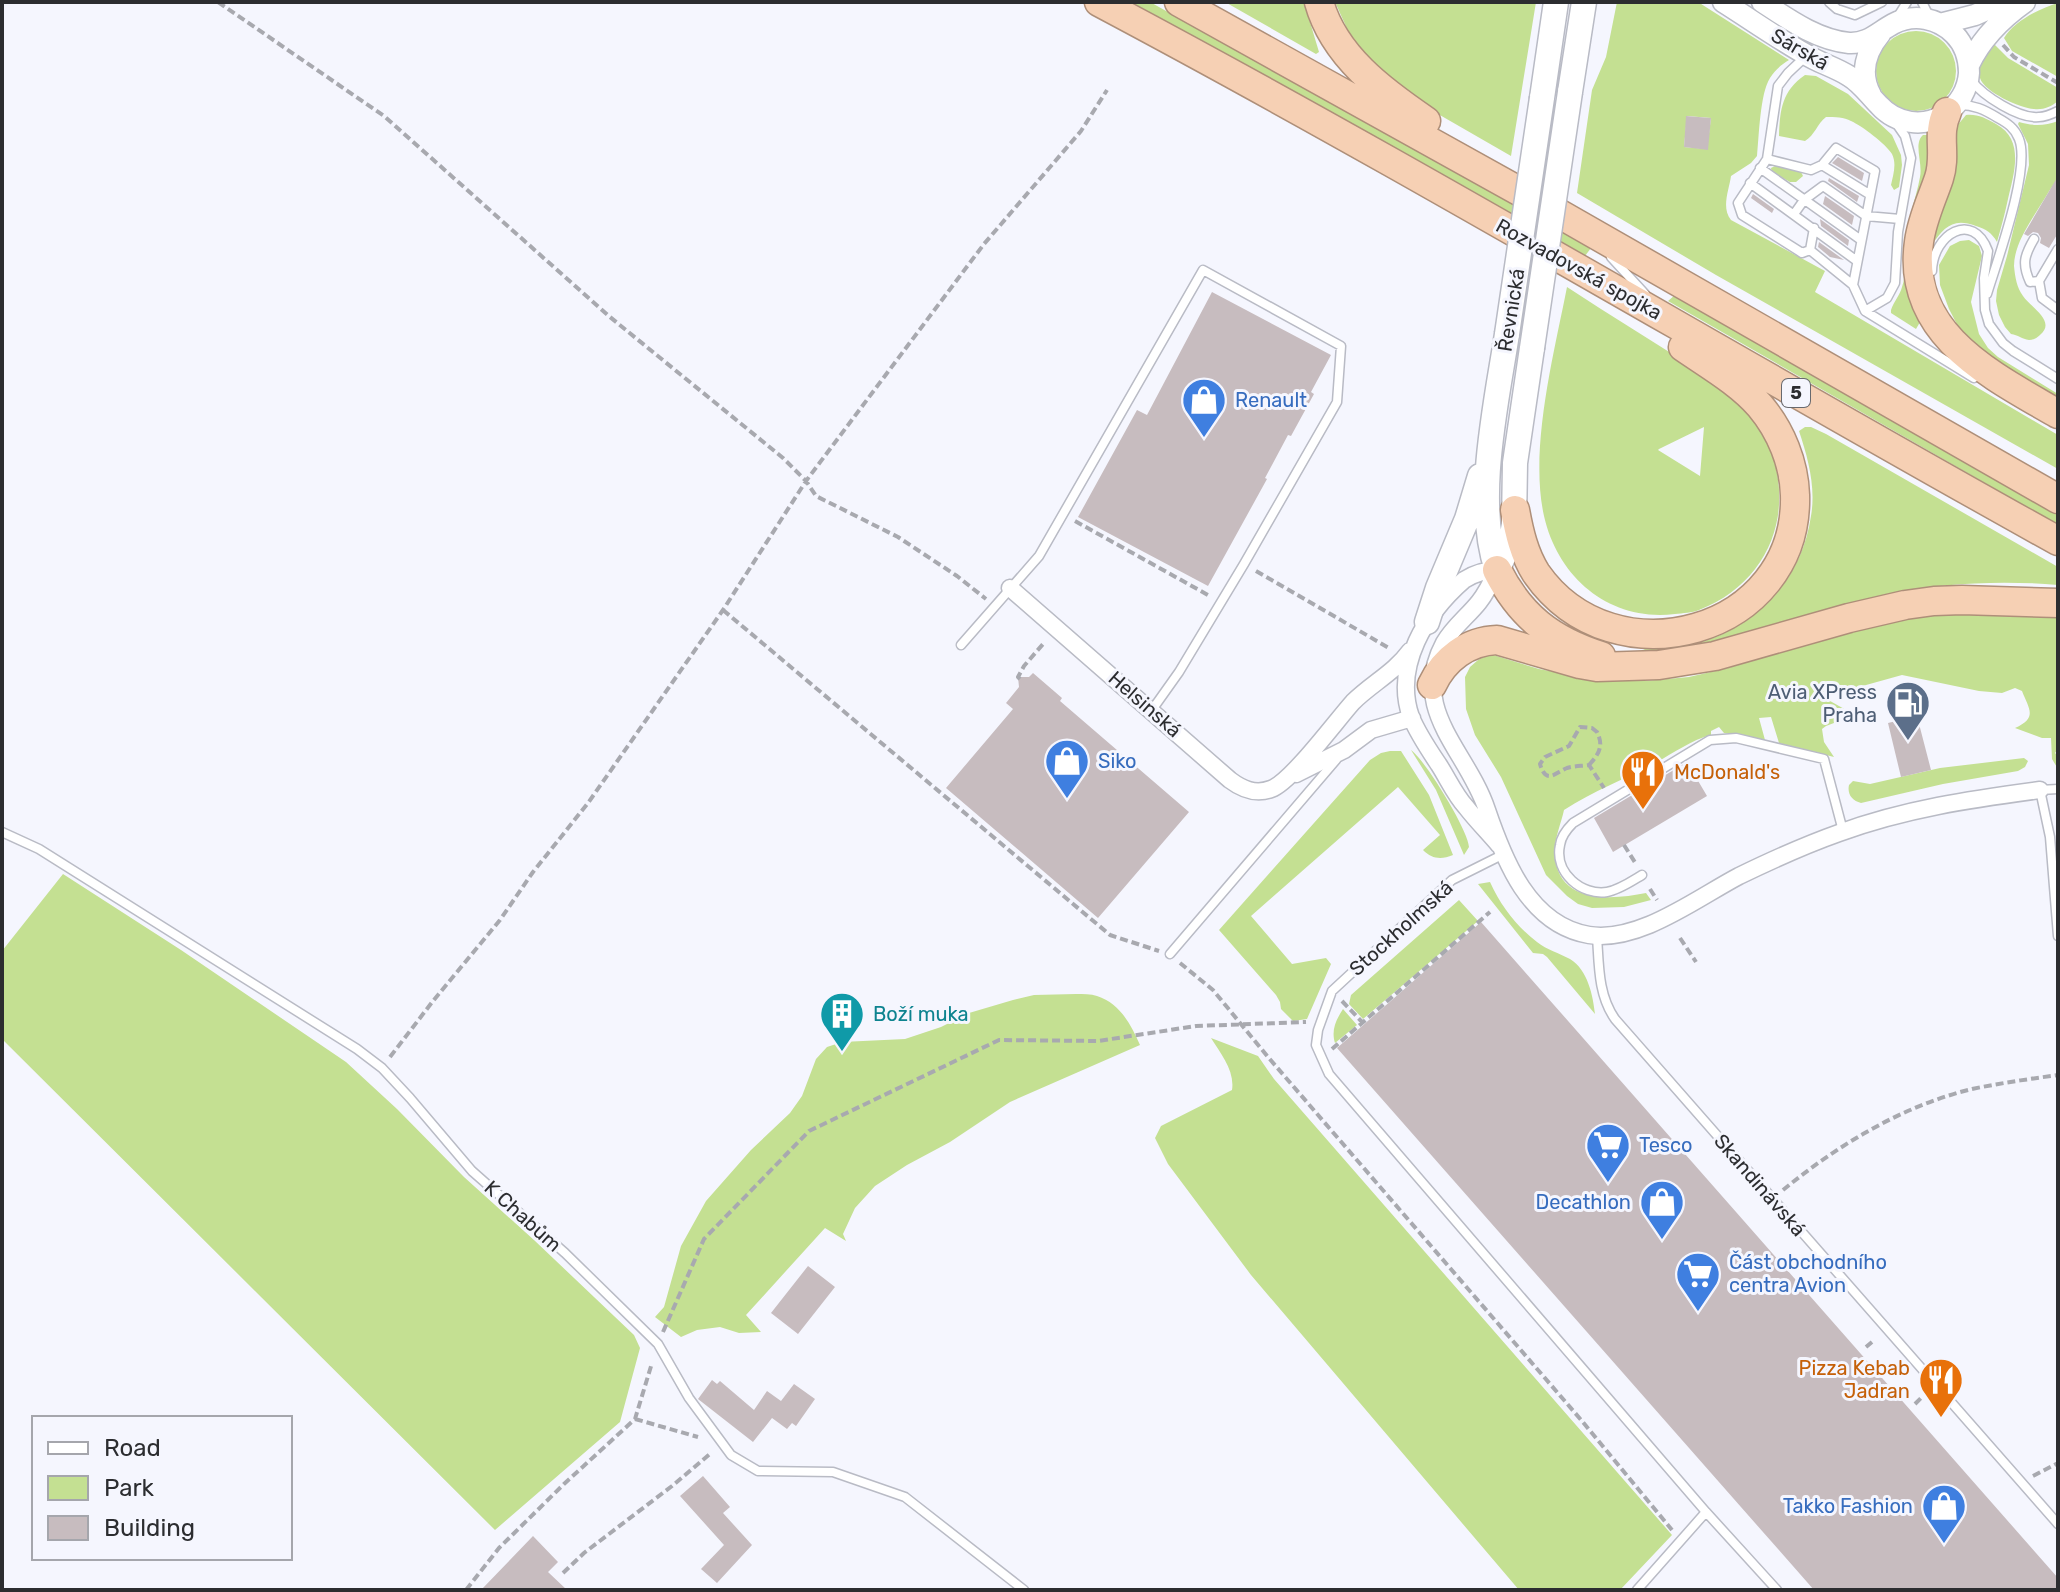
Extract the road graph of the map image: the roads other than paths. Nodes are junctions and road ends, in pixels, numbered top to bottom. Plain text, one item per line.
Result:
1 (1099, 2) edge
2 (1179, 2) edge
3 (1319, 2) edge
4 (1556, 2) edge
5 (1723, 2) edge
6 (1762, 2) edge
7 (1829, 2) edge
8 (1882, 2) edge
9 (1907, 2) edge
10 (2004, 2) edge
11 (2025, 2) edge
12 (1586, 9) edge
13 (1931, 15) edge
14 (1887, 28) junction
15 (1807, 56) junction
16 (1969, 70) junction
17 (1880, 106) junction
18 (1951, 109) junction
19 (2058, 111) edge
20 (1767, 159) junction
21 (1822, 165) junction
22 (1760, 168) junction
23 (1750, 183) junction
24 (1869, 194) junction
25 (1804, 200) junction
26 (1551, 209) junction
27 (1794, 214) junction
28 (1866, 216) junction
29 (1900, 219) junction
30 (1814, 228) junction
31 (1586, 229) junction
32 (2034, 239) dead end
33 (1861, 240) junction
34 (1535, 244) junction
35 (2058, 249) edge
36 (1810, 250) junction
37 (1857, 261) junction
38 (1613, 272) dead end
39 (1627, 274) junction
40 (1641, 277) dead end
41 (2039, 281) junction
42 (1933, 284) dead end
43 (1853, 285) junction
44 (1985, 302) junction
45 (2058, 310) edge
46 (1865, 311) junction
47 (1941, 311) dead end
48 (1667, 319) junction
49 (1977, 372) junction
50 (2058, 379) edge
51 (1994, 389) dead end
52 (2048, 408) edge
53 (1489, 447) junction
54 (2058, 499) edge
55 (1515, 510) junction
56 (2058, 541) edge
57 (1497, 570) junction
58 (1544, 583) junction
59 (1010, 588) junction
60 (2058, 603) edge
61 (1422, 632) junction
62 (961, 645) dead end
63 (1630, 665) junction
64 (1432, 685) junction
65 (1152, 710) junction
66 (1412, 718) junction
67 (1344, 750) junction
68 (1287, 778) junction
69 (2058, 789) edge
70 (2040, 790) junction
71 (1843, 831) junction
72 (2, 832) edge
73 (1501, 850) junction
74 (1641, 872) road end
75 (1597, 936) junction
76 (2058, 936) edge
77 (1170, 954) road end
78 (1706, 1512) junction
79 (2058, 1524) edge
80 (1024, 1590) edge
81 (1637, 1590) edge
82 (1777, 1590) edge

1 - 34 highway, Rozvadovská spojka / 5
2 - 26 highway, Rozvadovská spojka / 5
3 - 26 highway
4 - 53 main road, Řevnická, bridge
5 - 15 street, Sárská
6 - 14 street, Sárská
7 - 8 lane
9 - 14 lane
10 - 13 street, Sárská
11 - 16 street
12 - 55 main road, Řevnická, bridge
13 - 14 street, Sárská
13 - 16 street
14 - 17 street
15 - 17 street, Sárská
15 - 20 lane
16 - 18 street
16 - 19 lane
17 - 18 street, Sárská
17 - 29 lane
18 - 44 lane
18 - 49 highway
20 - 21 lane
20 - 22 lane
21 - 24 lane
21 - 24 lane
22 - 23 lane
22 - 25 lane
23 - 27 lane
23 - 36 lane
24 - 28 lane
25 - 27 lane
25 - 28 lane
25 - 33 lane
26 - 31 highway, Rozvadovská spojka / 5
27 - 30 lane
28 - 29 lane
28 - 33 lane
29 - 46 lane
30 - 36 lane
30 - 37 lane
31 - 39 lane, 5
31 - 54 highway, Rozvadovská spojka / 5
32 - 41 lane
33 - 37 lane
34 - 48 highway, Rozvadovská spojka / 5
34 - 58 highway
35 - 41 lane
36 - 43 lane
37 - 43 lane
38 - 39 lane
39 - 40 lane
39 - 48 lane, 5
41 - 45 lane
42 - 44 lane
43 - 46 lane
44 - 50 lane
46 - 49 lane
47 - 49 lane
48 - 56 highway, Rozvadovská spojka / 5
49 - 52 highway
51 - 52 lane
53 - 57 main road, Řevnická
53 - 61 main road
55 - 57 main road, Řevnická
55 - 58 highway
57 - 58 highway
57 - 61 street
57 - 63 highway
57 - 64 street
59 - 62 lane
59 - 65 street, Helsinská
59 - 65 lane
60 - 63 highway
61 - 66 street
61 - 68 street, Helsinská
63 - 64 highway
64 - 73 street
65 - 68 street, Helsinská
66 - 67 street, Helsinská
66 - 73 street
67 - 68 street, Helsinská
67 - 77 lane
69 - 70 lane
70 - 71 street
70 - 76 lane
71 - 74 lane
71 - 75 street
72 - 80 lane, K Chabům
73 - 75 street
73 - 78 lane, Stockholmská
75 - 79 lane, Skandinávská
78 - 81 lane
78 - 82 lane

